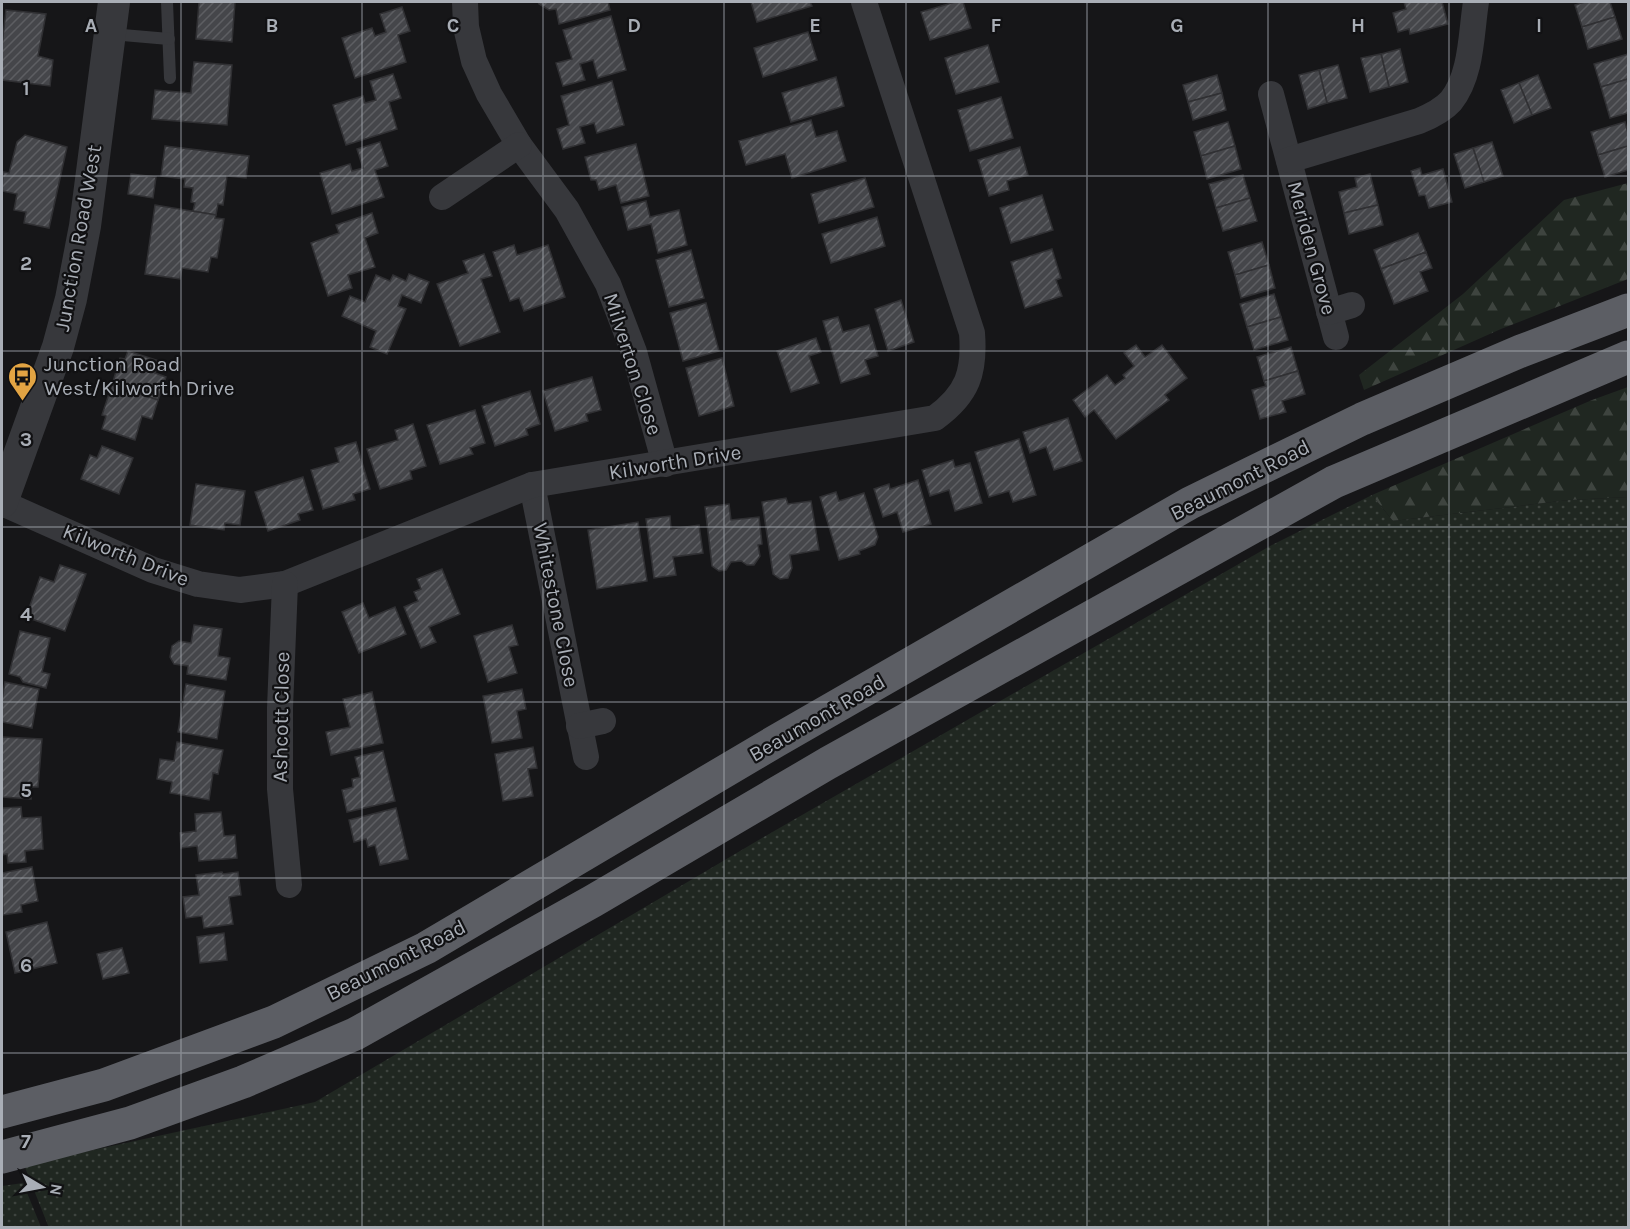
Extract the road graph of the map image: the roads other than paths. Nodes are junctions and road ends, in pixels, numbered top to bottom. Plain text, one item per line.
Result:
1 (114, 2) edge
2 (167, 2) edge
3 (465, 2) edge
4 (864, 2) edge
5 (1476, 2) edge
6 (111, 34) junction
7 (169, 39) junction
8 (170, 78) dead end
9 (1271, 94) dead end
10 (519, 145) junction
11 (1289, 160) junction
12 (442, 197) dead end
13 (1629, 310) edge
14 (1336, 337) dead end
15 (1629, 357) edge
16 (665, 464) junction
17 (532, 485) junction
18 (2, 502) edge
19 (285, 584) junction
20 (586, 757) dead end
21 (289, 885) dead end
22 (2, 1112) edge
23 (2, 1157) edge

1 - 6 street, Junction Road West
2 - 7 lane
3 - 10 street, Milverton Close
4 - 16 street, Kilworth Drive
5 - 11 street, Meriden Grove
6 - 7 lane
6 - 18 street, Junction Road West
7 - 8 lane
9 - 11 street, Meriden Grove
10 - 12 street
10 - 16 street, Milverton Close
11 - 14 street, Meriden Grove
13 - 22 highway, Beaumont Road
15 - 23 highway, Beaumont Road
16 - 17 street, Kilworth Drive
17 - 19 street, Kilworth Drive
17 - 20 street, Whitestone Close
18 - 19 street, Kilworth Drive
19 - 21 street, Ashcott Close

